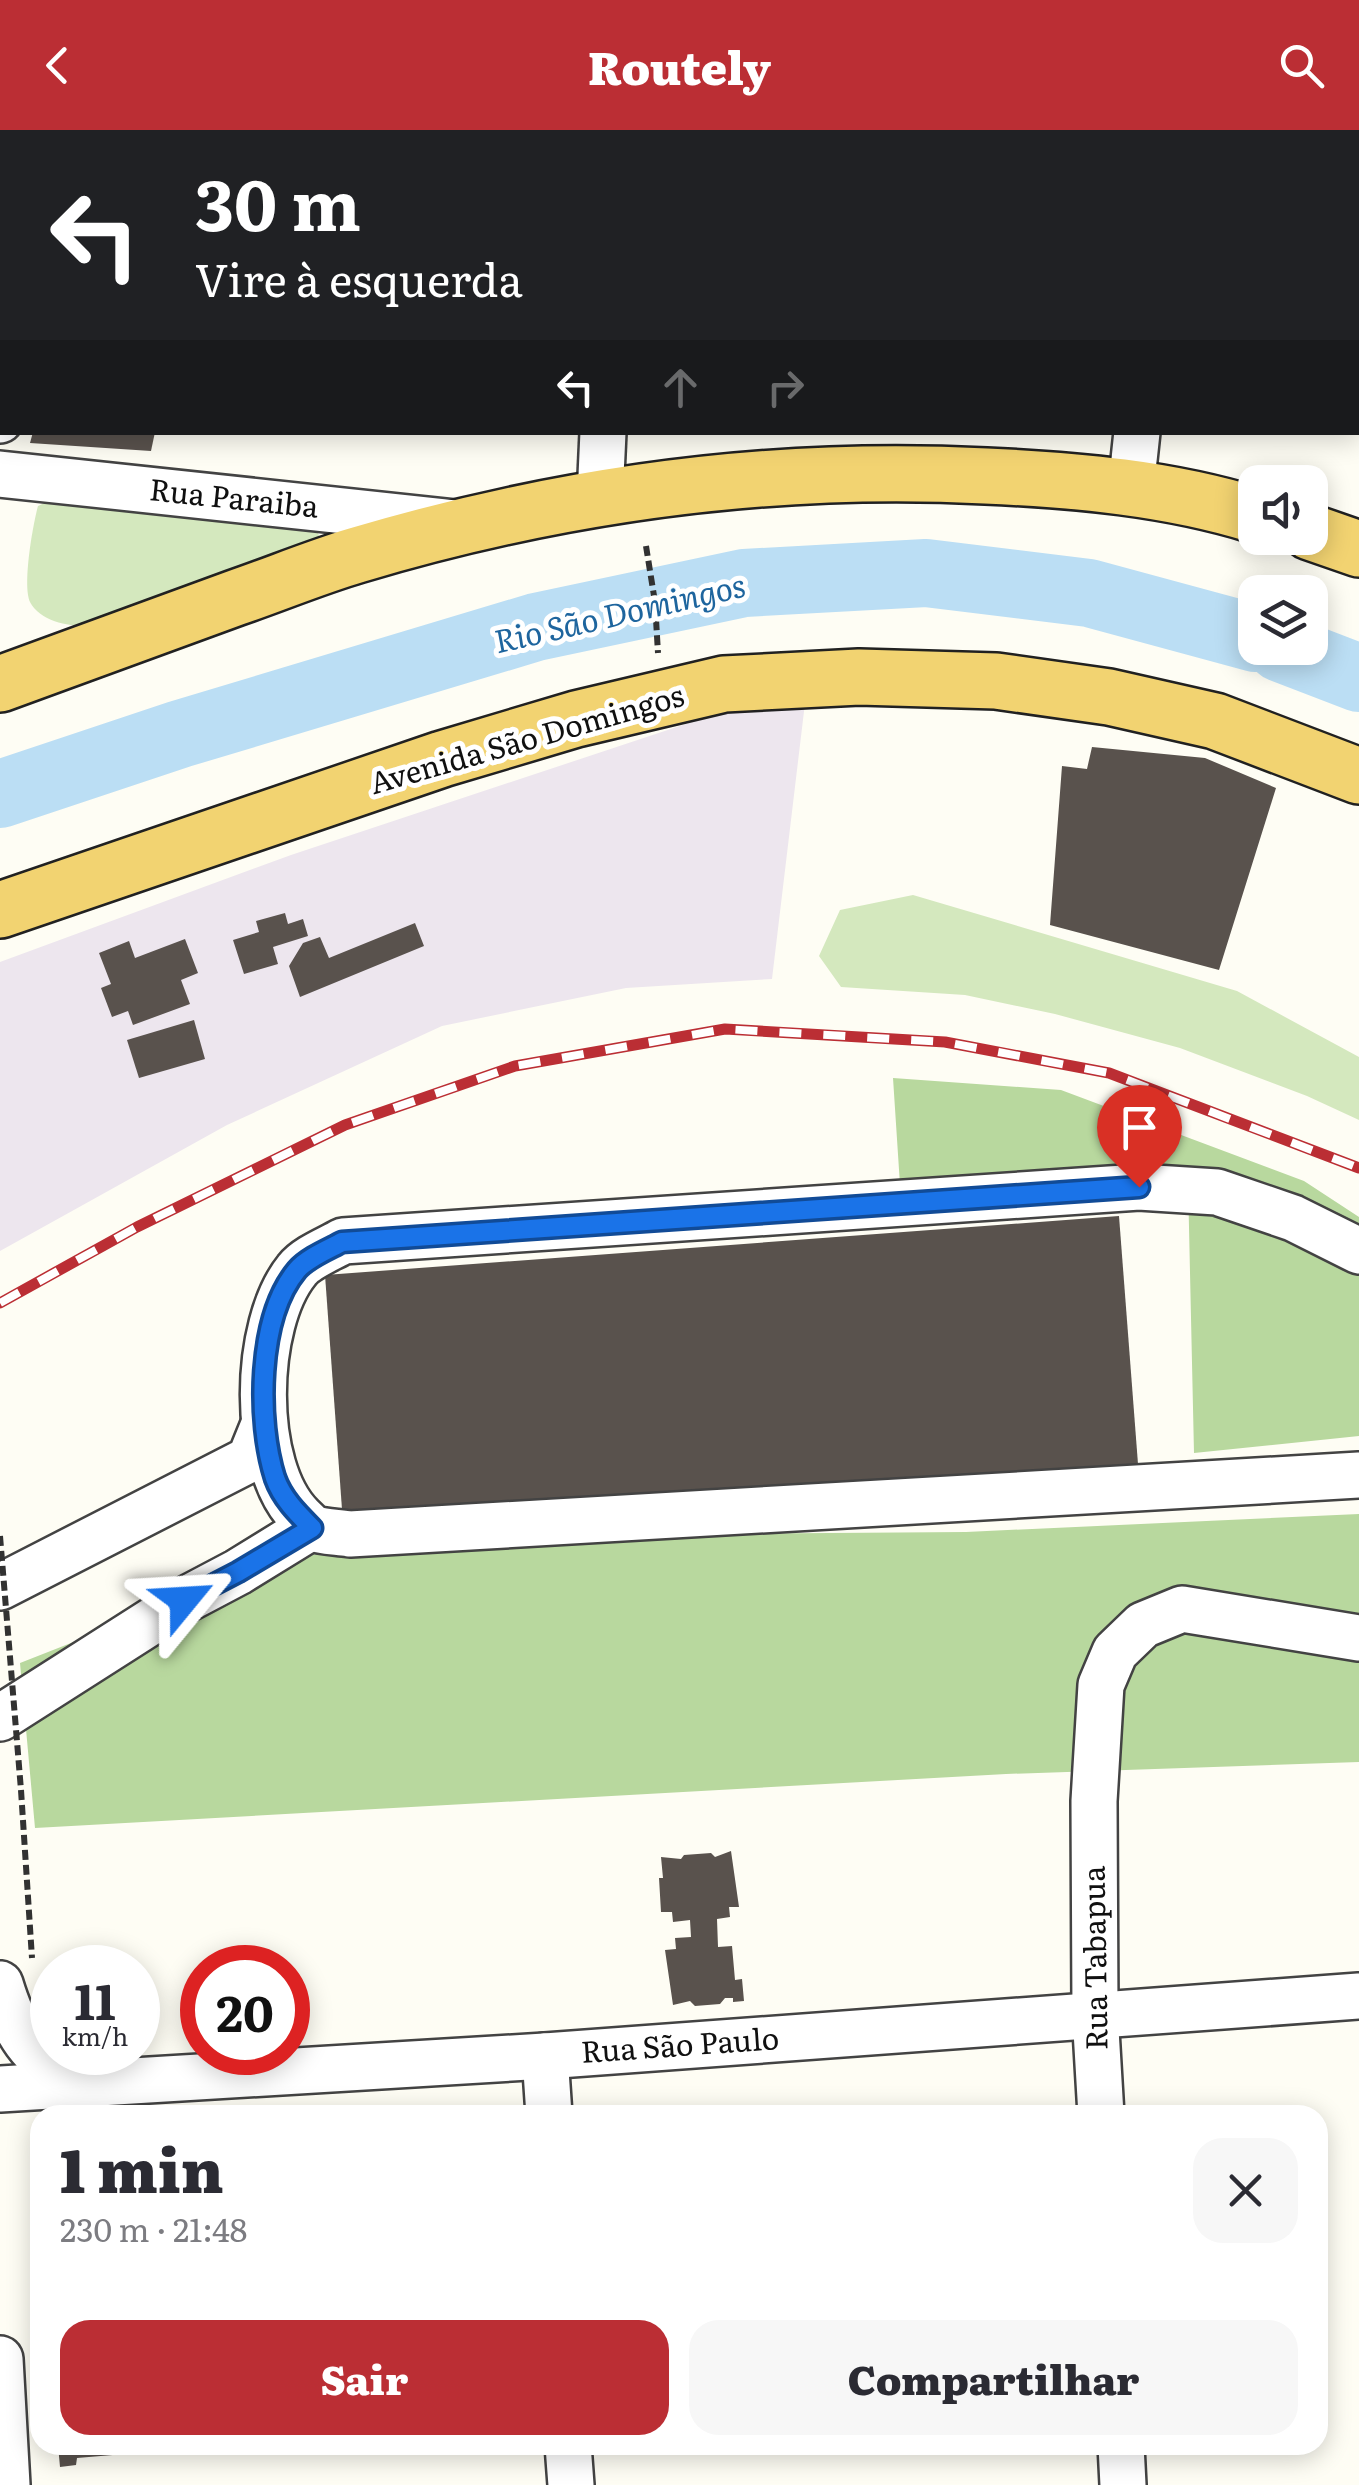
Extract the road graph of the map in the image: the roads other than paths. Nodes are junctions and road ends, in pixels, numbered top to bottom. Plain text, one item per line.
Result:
1 (602, 435) edge
2 (1137, 435) edge
3 (0, 474) edge
4 (1131, 488) junction
5 (600, 498) junction
6 (1238, 510) edge
7 (468, 524) junction
8 (1328, 539) edge
9 (1359, 550) edge
10 (0, 684) edge
11 (1359, 776) edge
12 (0, 910) edge
13 (1359, 1251) edge
14 (263, 1427) junction
15 (1359, 1475) edge
16 (312, 1528) junction
17 (0, 1587) edge
18 (1359, 1638) edge
19 (0, 1718) edge
20 (16, 1974) edge
21 (1359, 1996) edge
22 (1095, 2013) junction
23 (545, 2056) junction
24 (72, 2086) junction
25 (0, 2090) edge
26 (547, 2105) edge
27 (1100, 2105) edge
28 (0, 2360) edge
29 (569, 2455) edge
30 (1122, 2455) edge
31 (6, 2485) edge
32 (571, 2485) edge
33 (1123, 2485) edge

1 - 5 street
2 - 4 street
3 - 7 street, Rua Paraiba
4 - 5 main road
4 - 6 main road
5 - 7 main road
7 - 10 main road
8 - 9 main road
11 - 12 main road, Avenida São Domingos
13 - 14 street
14 - 16 street
14 - 17 street
15 - 16 street
16 - 19 street
18 - 22 street, Rua Tabapua
20 - 24 street
21 - 22 street, Rua São Paulo
22 - 23 street, Rua São Paulo
22 - 27 street, Rua Tabapua
23 - 24 street, Rua São Paulo
23 - 26 street
24 - 25 street, Rua São Paulo
28 - 31 street
29 - 32 street
30 - 33 street

